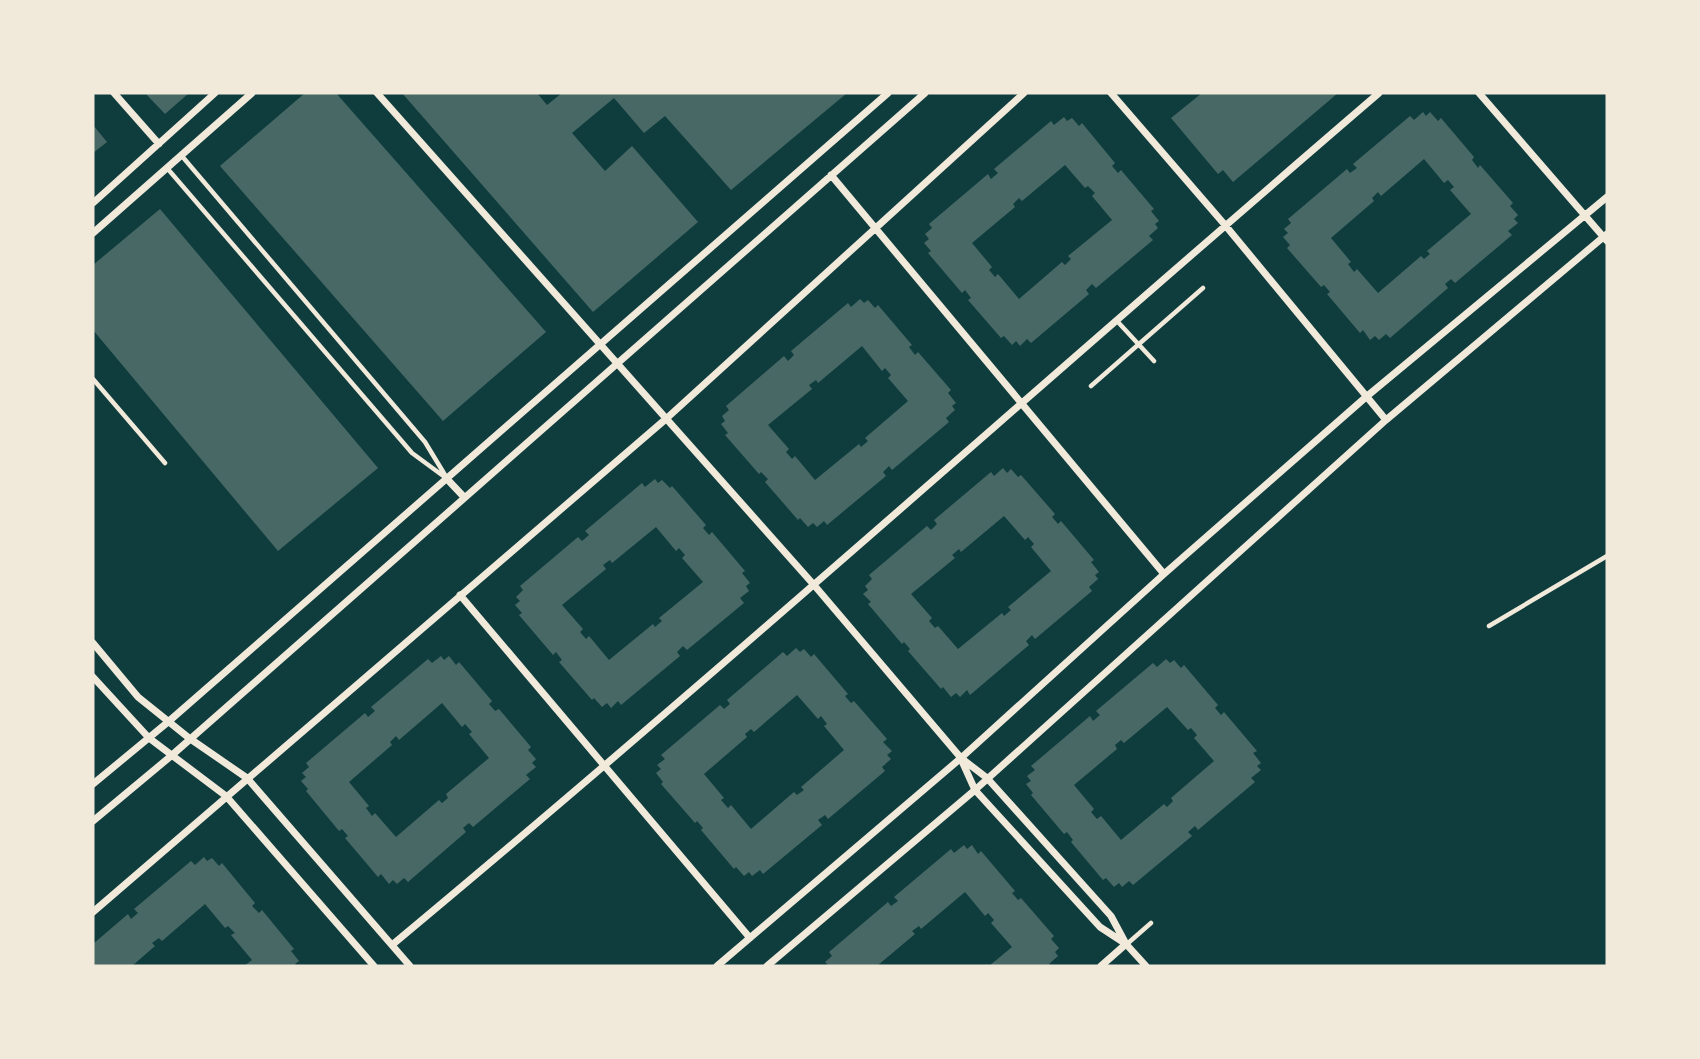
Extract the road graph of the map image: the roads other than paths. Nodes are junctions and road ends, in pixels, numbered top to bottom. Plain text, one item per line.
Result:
1 (114, 93) edge
2 (215, 93) edge
3 (252, 93) edge
4 (377, 93) edge
5 (888, 93) edge
6 (925, 93) edge
7 (1024, 93) edge
8 (1111, 93) edge
9 (1379, 93) edge
10 (1479, 93) edge
11 (159, 145) junction
12 (181, 155) junction
13 (167, 167) junction
14 (831, 175) junction
15 (1607, 197) edge
16 (93, 203) edge
17 (1586, 215) junction
18 (1225, 225) junction
19 (876, 227) junction
20 (93, 233) edge
21 (1606, 237) edge
22 (1203, 288) dead end
23 (1116, 319) junction
24 (1138, 344) junction
25 (600, 345) junction
26 (1154, 361) dead end
27 (617, 363) junction
28 (93, 379) edge
29 (1091, 386) dead end
30 (1366, 397) junction
31 (1019, 402) junction
32 (667, 418) junction
33 (1386, 420) junction
34 (164, 463) dead end
35 (447, 479) junction
36 (464, 497) junction
37 (1607, 556) edge
38 (1164, 574) junction
39 (814, 585) junction
40 (460, 595) junction
41 (1489, 626) dead end
42 (93, 643) edge
43 (93, 677) edge
44 (168, 722) junction
45 (149, 738) junction
46 (189, 738) junction
47 (171, 756) junction
48 (961, 758) junction
49 (604, 769) junction
50 (247, 778) junction
51 (987, 778) junction
52 (93, 784) edge
53 (975, 790) junction
54 (226, 796) junction
55 (93, 821) edge
56 (93, 912) edge
57 (1151, 923) dead end
58 (750, 938) junction
59 (1126, 944) junction
60 (392, 946) junction
61 (372, 965) edge
62 (771, 965) edge
63 (410, 966) edge
64 (717, 966) edge
65 (1101, 966) edge
66 (1146, 966) edge

1 - 11 street
2 - 11 street
3 - 12 street
4 - 25 street
5 - 25 street
6 - 14 street
7 - 19 street
8 - 18 street
9 - 18 street
10 - 17 street
11 - 16 street
12 - 13 street
12 - 35 lane
13 - 20 street
13 - 35 lane
14 - 19 street
14 - 27 street
15 - 17 street
17 - 21 street
17 - 30 street
18 - 23 street
18 - 30 street
19 - 31 street
19 - 32 street
21 - 33 street
22 - 24 lane
23 - 24 lane
23 - 31 street
24 - 26 lane
24 - 29 lane
25 - 27 street
25 - 35 street
27 - 32 street
27 - 36 street
28 - 34 lane
30 - 33 street
30 - 38 street
31 - 38 street
31 - 39 street
32 - 39 street
32 - 40 street
33 - 51 street
35 - 36 street
35 - 44 street
36 - 46 street
37 - 41 lane
38 - 48 street
39 - 48 street
39 - 49 street
40 - 49 street
40 - 50 street
42 - 44 street
43 - 45 street
44 - 45 street
44 - 46 street
45 - 47 street
45 - 52 street
46 - 47 street
46 - 50 street
47 - 54 street
47 - 55 street
48 - 51 street
48 - 53 street
48 - 58 street
49 - 58 street
49 - 60 street
50 - 54 street
50 - 60 street
51 - 53 street
51 - 59 street
53 - 59 street
53 - 62 street
54 - 56 street
54 - 61 street
57 - 59 lane
58 - 64 street
59 - 65 street
59 - 66 street
60 - 63 street

